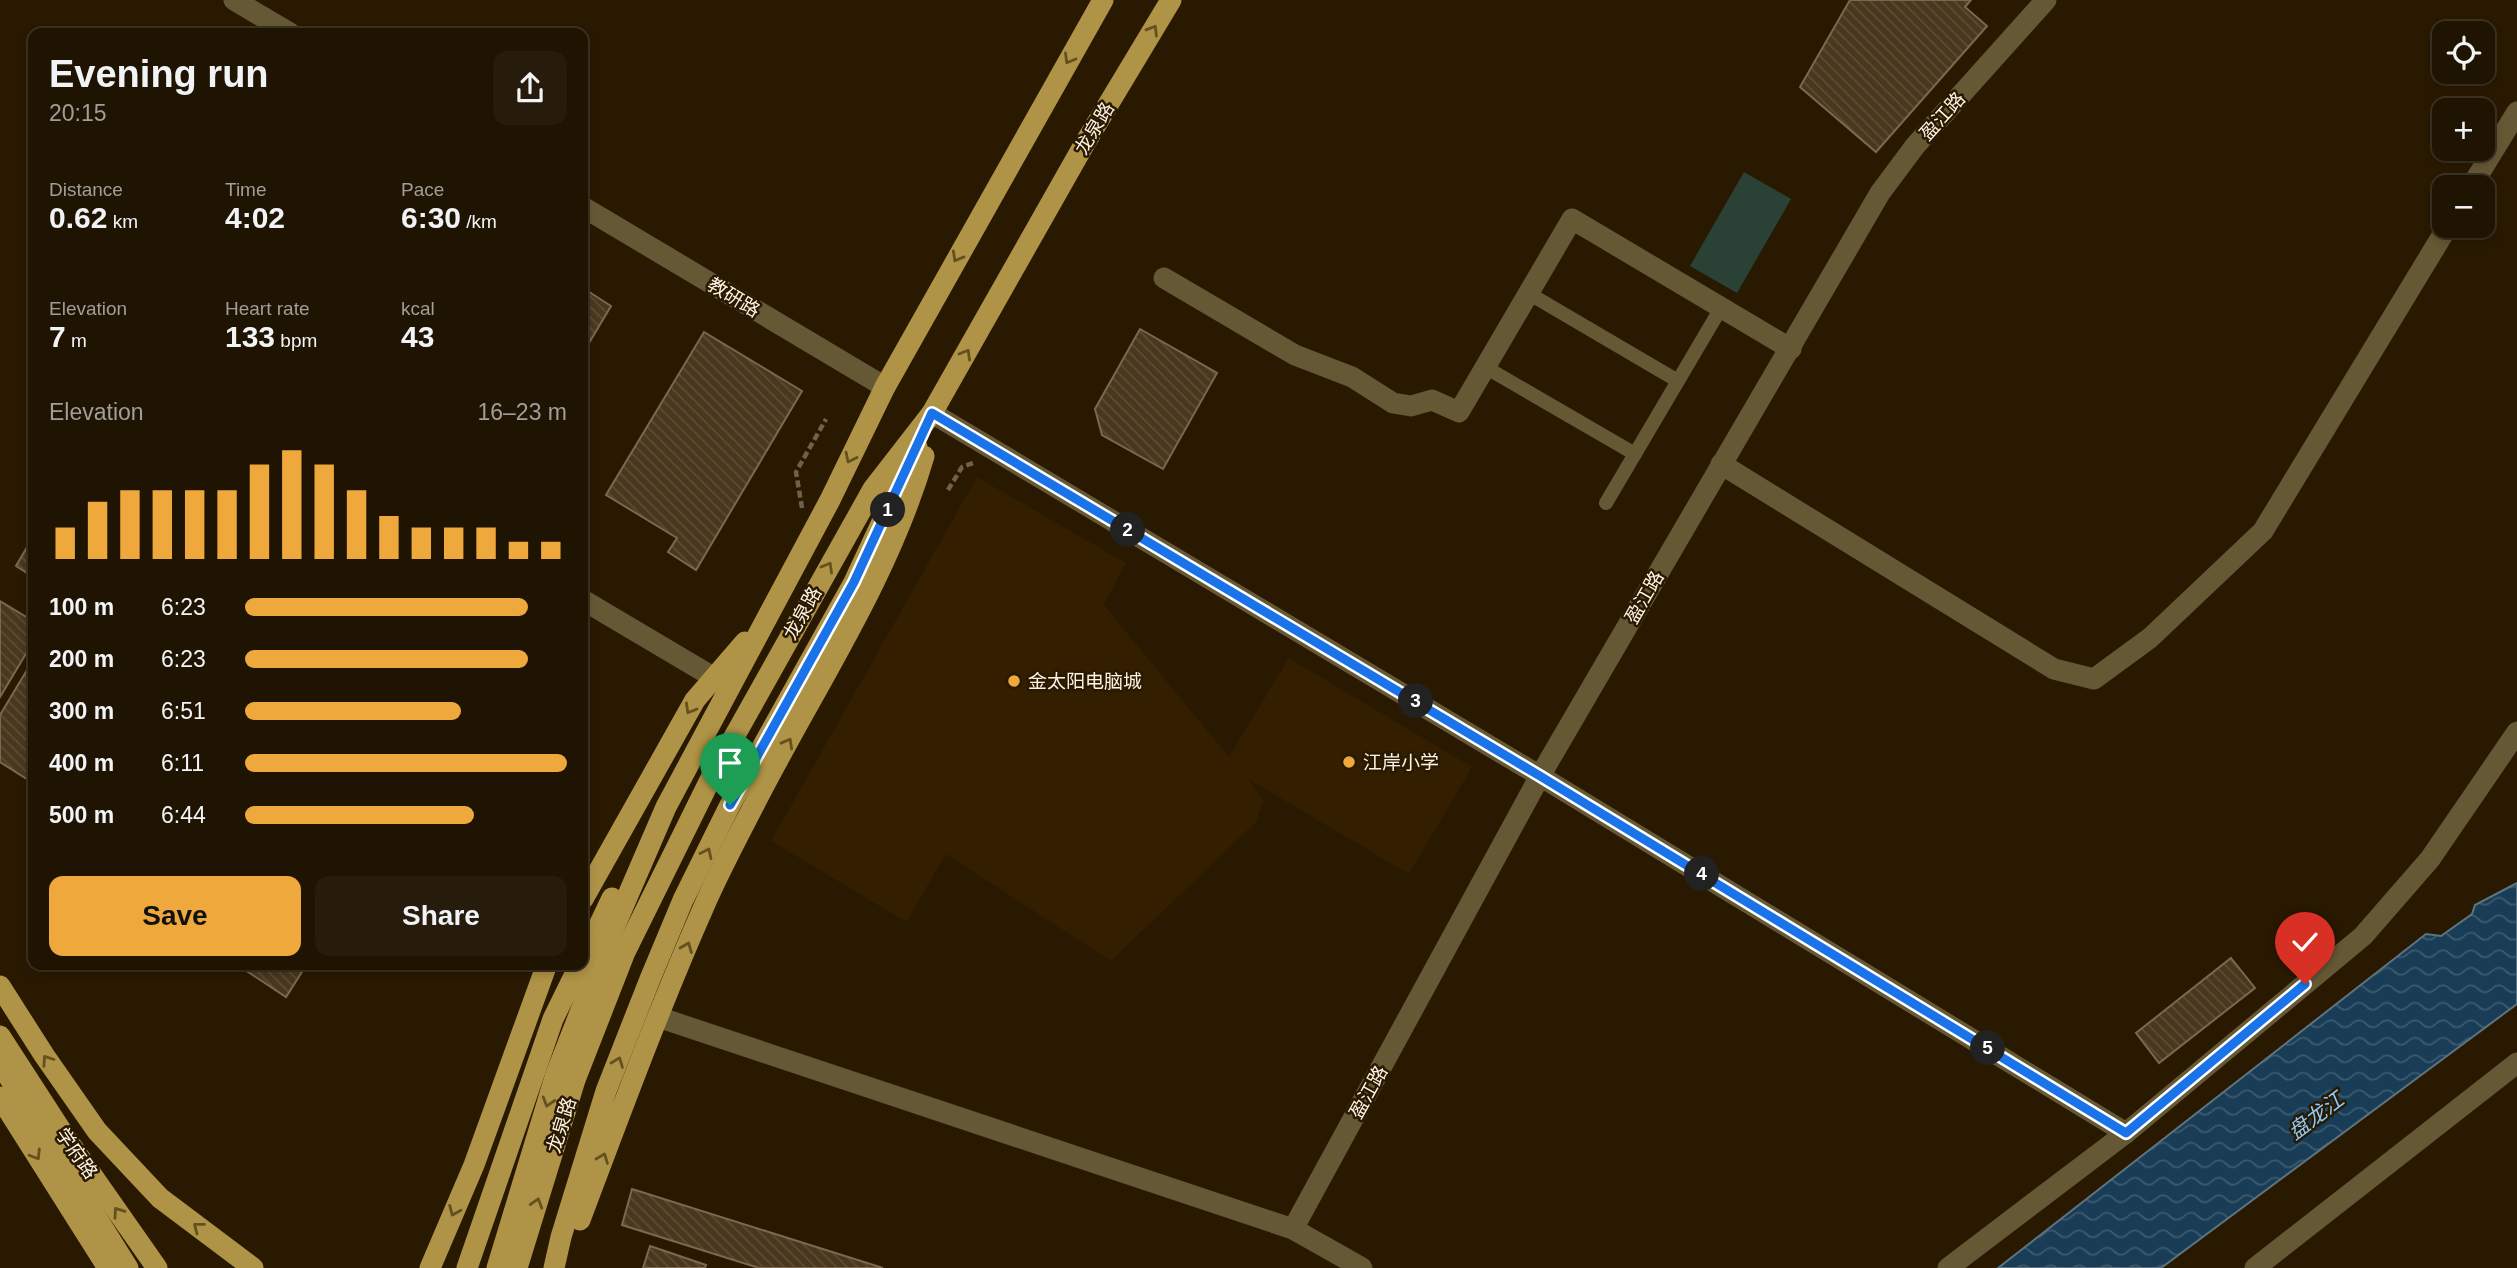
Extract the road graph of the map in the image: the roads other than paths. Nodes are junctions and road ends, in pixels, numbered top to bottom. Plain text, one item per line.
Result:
1 (234, 0) edge
2 (1103, 0) edge
3 (1171, 0) edge
4 (2046, 0) edge
5 (282, 28) edge
6 (2517, 112) edge
7 (2478, 175) edge
8 (588, 210) edge
9 (2441, 238) edge
10 (1164, 278) dead end
11 (1528, 293) junction
12 (1721, 308) junction
13 (1791, 349) junction
14 (1485, 367) junction
15 (1678, 381) junction
16 (884, 387) junction
17 (932, 413) junction
18 (1635, 454) junction
19 (1721, 464) junction
20 (1606, 503) dead end
21 (588, 603) edge
22 (765, 620) junction
23 (713, 677) junction
24 (2517, 732) edge
25 (1540, 776) junction
26 (588, 889) edge
27 (609, 944) junction
28 (588, 956) edge
29 (545, 970) edge
30 (577, 970) edge
31 (0, 986) edge
32 (658, 1017) junction
33 (0, 1036) edge
34 (0, 1063) edge
35 (2517, 1063) edge
36 (0, 1097) edge
37 (2126, 1133) junction
38 (1293, 1229) junction
39 (108, 1268) edge
40 (128, 1268) edge
41 (158, 1268) edge
42 (253, 1268) edge
43 (430, 1268) edge
44 (467, 1268) edge
45 (497, 1268) edge
46 (517, 1268) edge
47 (554, 1268) edge
48 (562, 1268) edge
49 (1363, 1268) edge
50 (1948, 1268) edge
51 (2255, 1268) edge

1 - 5 street
2 -> 16 main road, 龙泉路
17 -> 3 main road, 龙泉路
4 - 13 street, 盈江路
6 - 7 street
8 - 16 street, 教研路
9 - 19 street
10 - 14 street
11 - 12 street
11 - 14 street
11 - 15 lane
12 - 13 street
12 - 15 lane
13 - 19 street, 盈江路
14 - 18 lane
15 - 18 lane
16 -> 22 main road, 龙泉路
17 - 25 street
27 -> 17 main road, 龙泉路
32 -> 17 main road
47 -> 17 main road
18 - 20 lane
19 - 25 street, 盈江路
21 - 23 street
22 - 23 main road
22 - 27 main road, 龙泉路
23 -> 26 main road
24 - 37 street
25 - 37 street
25 - 38 street, 盈江路
27 - 28 main road
27 -> 45 main road, 龙泉路
46 -> 27 main road, 龙泉路
29 -> 43 main road
30 - 44 main road
42 -> 31 main road
32 - 38 street
48 -> 32 main road
41 -> 33 main road, 学府路
34 - 40 main road, 学府路
35 - 51 street
36 -> 39 main road
37 - 50 street
38 - 49 street

